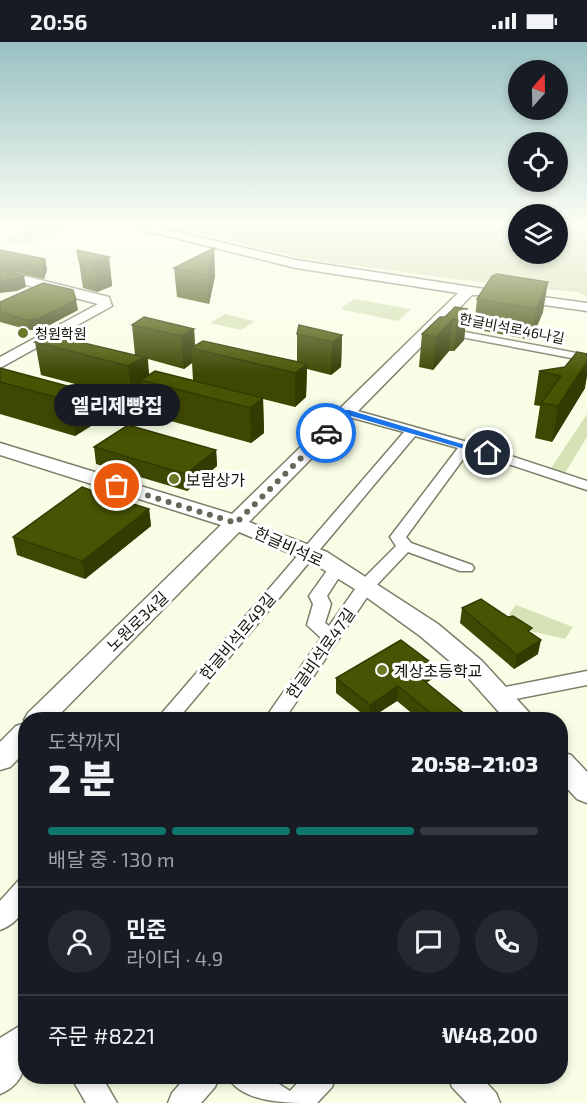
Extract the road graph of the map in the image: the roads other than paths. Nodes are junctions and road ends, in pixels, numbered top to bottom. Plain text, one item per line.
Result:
1 (6, 276) edge
2 (369, 276) edge
3 (468, 291) junction
4 (587, 307) edge
5 (431, 328) junction
6 (587, 358) edge
7 (0, 363) edge
8 (145, 398) dead end
9 (347, 412) junction
10 (121, 414) dead end
11 (413, 430) junction
12 (466, 446) junction
13 (0, 449) edge
14 (587, 486) edge
15 (236, 523) junction
16 (405, 546) junction
17 (308, 553) junction
18 (337, 568) junction
19 (466, 568) dead end
20 (366, 586) junction
21 (331, 637) junction
22 (587, 678) edge
23 (500, 695) junction
24 (46, 712) edge
25 (173, 712) edge
26 (279, 712) edge
27 (515, 712) edge
28 (18, 741) edge
29 (0, 759) edge
30 (568, 771) edge
31 (587, 791) edge
32 (18, 898) edge
33 (0, 919) edge
34 (18, 1041) edge
35 (0, 1055) edge
36 (18, 1056) edge
37 (0, 1080) edge
38 (90, 1084) edge
39 (198, 1084) edge
40 (253, 1084) edge
41 (316, 1084) edge
42 (468, 1084) edge
43 (103, 1103) edge
44 (182, 1103) edge
45 (283, 1103) edge
46 (298, 1103) edge
47 (486, 1103) edge

1 - 7 street
2 - 3 street
3 - 4 street
3 - 5 street, 노원로34길
5 - 6 street, 한글비석로46나길
5 - 9 street, 노원로34길
8 - 10 street
9 - 11 street
9 - 15 street, 노원로34길
11 - 12 street
11 - 17 street, 한글비석로49길
12 - 14 street
12 - 16 street
13 - 15 street, 한글비석로
15 - 17 street, 한글비석로
15 - 24 street, 노원로34길
16 - 19 street
16 - 20 street, 한글비석로47길
17 - 18 street, 한글비석로
17 - 25 street, 한글비석로49길
18 - 20 street, 한글비석로
18 - 21 street, 한글비석로
20 - 21 street, 한글비석로47길
20 - 23 street, 한글비석로
21 - 26 street, 한글비석로47길
22 - 23 street
23 - 27 street, 한글비석로
28 - 29 street
30 - 31 street
32 - 33 street
34 - 35 street
36 - 37 street
38 - 43 street
39 - 44 street
40 - 45 street
41 - 46 street
42 - 47 street

